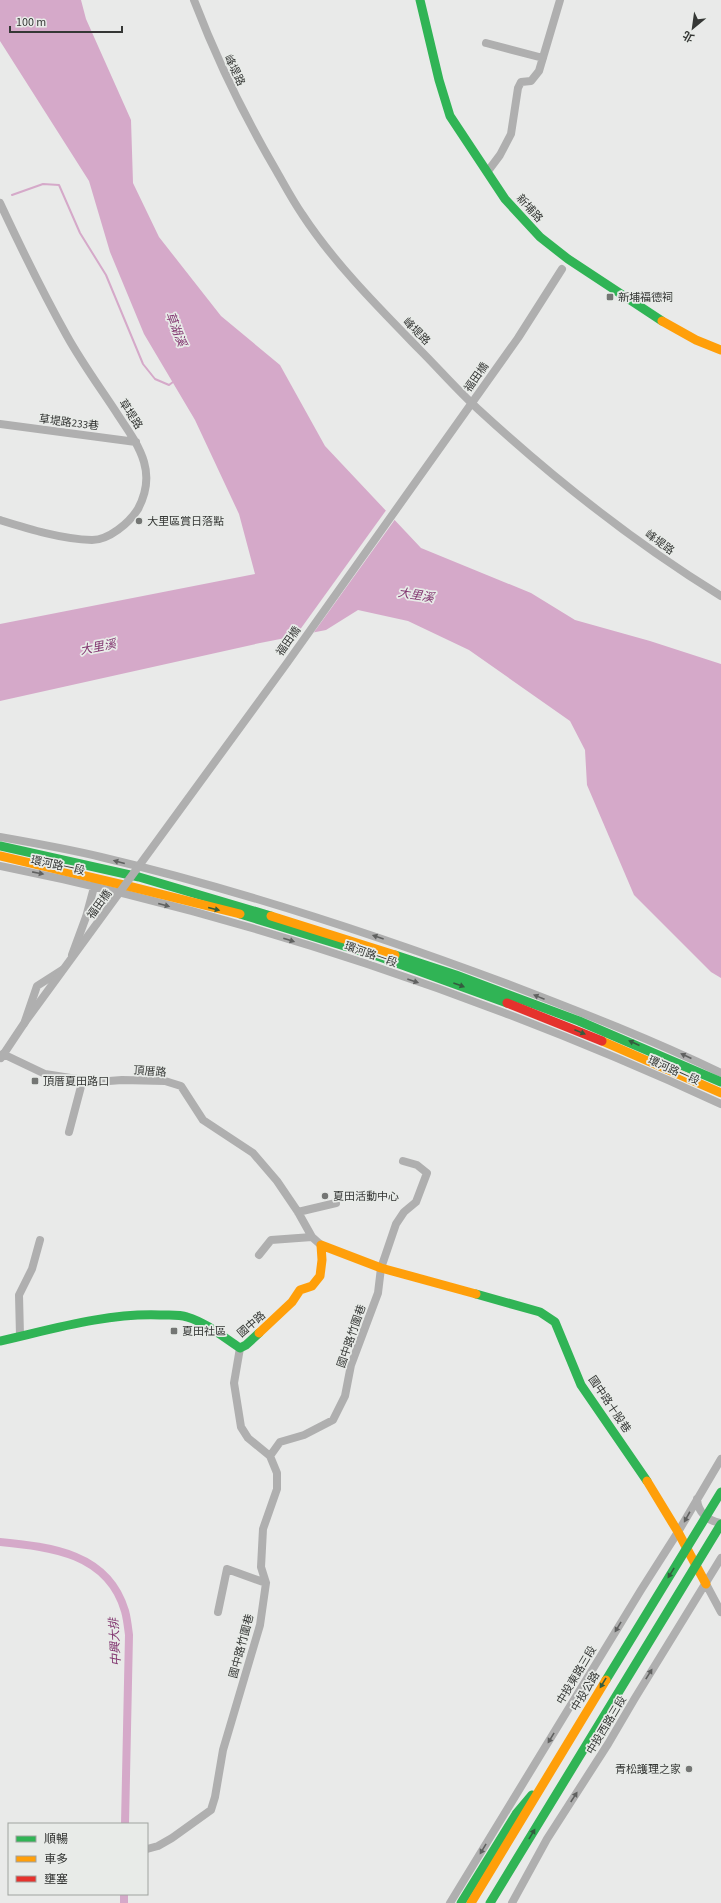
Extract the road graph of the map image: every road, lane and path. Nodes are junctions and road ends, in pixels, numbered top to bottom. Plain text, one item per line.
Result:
1 (194, 0) edge
2 (420, 0) edge
3 (560, 0) edge
4 (486, 43) dead end
5 (543, 58) junction
6 (488, 171) junction
7 (0, 204) edge
8 (568, 259) junction
9 (721, 350) edge
10 (0, 424) edge
11 (136, 442) junction
12 (0, 520) edge
13 (721, 596) edge
14 (0, 837) edge
15 (0, 846) edge
16 (0, 856) edge
17 (101, 857) junction
18 (0, 866) edge
19 (99, 867) junction
20 (95, 881) junction
21 (25, 1023) junction
22 (1, 1056) edge
23 (721, 1072) edge
24 (83, 1079) junction
25 (721, 1082) edge
26 (721, 1093) edge
27 (721, 1104) edge
28 (69, 1132) dead end
29 (403, 1161) dead end
30 (336, 1203) dead end
31 (298, 1212) junction
32 (312, 1237) junction
33 (40, 1240) dead end
34 (321, 1245) junction
35 (259, 1255) dead end
36 (381, 1268) junction
37 (20, 1336) junction
38 (0, 1340) edge
39 (240, 1348) junction
40 (270, 1456) junction
41 (721, 1459) edge
42 (721, 1492) edge
43 (697, 1499) junction
44 (721, 1524) edge
45 (678, 1532) junction
46 (721, 1558) edge
47 (266, 1583) junction
48 (706, 1584) junction
49 (218, 1612) dead end
50 (721, 1612) edge
51 (549, 1775) junction
52 (148, 1849) edge
53 (450, 1903) edge
54 (461, 1903) edge
55 (471, 1903) edge
56 (490, 1903) edge
57 (512, 1903) edge

1 - 13 street, 峰堤路
2 - 6 street, 新埔路
3 - 5 street
4 - 5 street
5 - 6 street
6 - 8 street, 新埔路
7 - 11 street, 草堤路
8 - 9 street, 新埔路
8 - 21 street, 福田橋, bridge
10 - 11 street, 草堤路233巷
11 - 12 street, 草堤路
14 - 17 street, 環河路一段
15 - 19 street, 環河路一段
16 - 20 street, 環河路一段
17 - 19 street
23 -> 17 street, 環河路一段
18 -> 20 street, 環河路一段
19 - 20 street
25 -> 19 street, 環河路一段
20 - 21 street
20 -> 26 street, 環河路一段
20 -> 27 street, 環河路一段
21 - 22 street, 福田橋
22 - 24 street, 頂厝路
24 - 28 street
24 - 31 street, 頂厝路
29 - 36 street, 國中路竹圍巷
30 - 31 street
31 - 32 street, 頂厝路
32 - 34 street, 頂厝路
32 - 35 street
33 - 37 street
34 - 36 street
34 - 39 street, 國中路
36 - 40 street, 國中路竹圍巷
36 - 45 street, 國中路十股巷
37 - 38 street, 國中路
37 - 39 street, 國中路
39 - 40 street
40 - 47 street, 國中路竹圍巷
41 - 43 street, 中投東路三段
42 -> 51 street, 中投公路, bridge
43 - 44 street
43 -> 45 street, 中投東路三段
56 -> 44 street, bridge
45 - 48 street, 國中路十股巷
45 -> 53 street, 中投東路三段
46 - 48 street, 中投西路三段
47 - 49 street
47 - 52 street, 國中路竹圍巷
48 - 50 street, 國中路十股巷
57 -> 48 street, 中投西路三段
51 - 54 street
51 - 55 street, 中投公路, bridge

